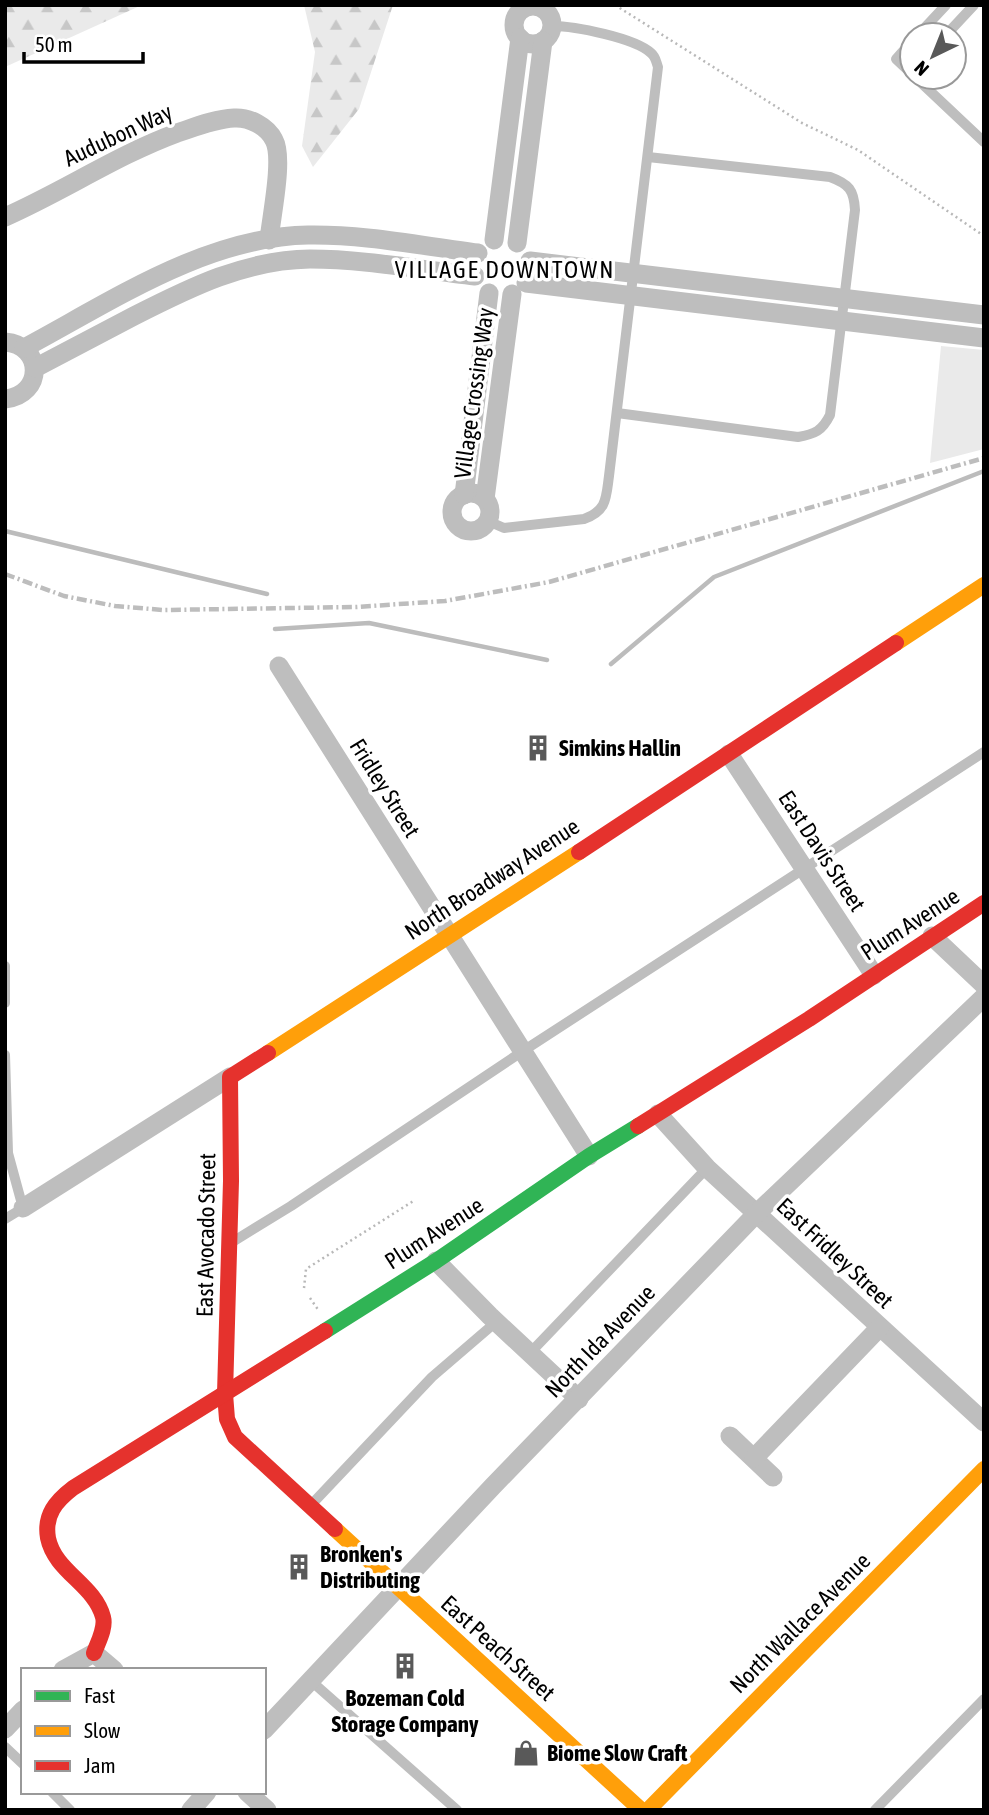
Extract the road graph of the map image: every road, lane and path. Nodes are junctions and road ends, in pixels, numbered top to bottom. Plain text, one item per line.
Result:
1 (615, 5) edge
2 (946, 5) edge
3 (974, 5) edge
4 (931, 21) edge
5 (959, 21) edge
6 (547, 33) junction
7 (520, 38) junction
8 (930, 91) edge
9 (984, 142) edge
10 (648, 157) junction
11 (5, 217) edge
12 (984, 236) edge
13 (360, 238) junction
14 (269, 240) junction
15 (494, 240) junction
16 (517, 243) junction
17 (478, 253) junction
18 (530, 261) junction
19 (357, 262) junction
20 (634, 272) junction
21 (475, 276) junction
22 (143, 285) junction
23 (519, 288) junction
24 (489, 293) junction
25 (631, 295) junction
26 (842, 299) junction
27 (154, 306) junction
28 (984, 315) edge
29 (841, 321) junction
30 (984, 338) edge
31 (15, 345) edge
32 (35, 368) junction
33 (5, 399) edge
34 (617, 413) junction
35 (464, 495) junction
36 (485, 499) junction
37 (488, 521) junction
38 (984, 585) edge
39 (279, 666) dead end
40 (984, 752) edge
41 (729, 754) junction
42 (804, 869) junction
43 (984, 903) edge
44 (450, 936) junction
45 (932, 936) junction
46 (5, 966) edge
47 (874, 975) junction
48 (984, 985) edge
49 (984, 997) edge
50 (5, 1003) edge
51 (523, 1051) junction
52 (5, 1055) edge
53 (230, 1077) junction
54 (658, 1114) junction
55 (589, 1156) junction
56 (707, 1167) junction
57 (415, 1200) dead end
58 (23, 1208) junction
59 (756, 1214) junction
60 (5, 1219) edge
61 (229, 1244) junction
62 (436, 1261) junction
63 (304, 1288) dead end
64 (310, 1298) dead end
65 (319, 1311) dead end
66 (496, 1322) junction
67 (880, 1328) junction
68 (530, 1353) junction
69 (225, 1394) junction
70 (579, 1399) junction
71 (984, 1422) edge
72 (730, 1436) dead end
73 (754, 1458) junction
74 (984, 1469) edge
75 (773, 1477) dead end
76 (310, 1506) junction
77 (398, 1588) junction
78 (94, 1653) junction
79 (68, 1668) edge
80 (112, 1668) edge
81 (310, 1680) junction
82 (984, 1699) edge
83 (21, 1712) edge
84 (266, 1728) edge
85 (5, 1729) edge
86 (5, 1747) edge
87 (21, 1762) edge
88 (54, 1794) edge
89 (205, 1794) edge
90 (249, 1794) edge
91 (71, 1810) edge
92 (191, 1810) edge
93 (267, 1810) edge
94 (457, 1810) edge
95 (641, 1810) edge
96 (648, 1810) edge
97 (875, 1810) edge

1 - 12 path
2 - 4 lane
3 - 5 lane
6 - 7 street
6 - 7 street
6 - 10 lane
6 - 16 street
7 - 15 street
8 - 9 lane
10 - 20 lane
10 - 26 lane
11 - 14 street, Audubon Way
13 - 14 street
13 - 17 street
13 - 19 lane
14 - 22 street
15 - 16 street
15 - 17 street
16 - 18 street
17 - 21 street
18 - 20 street
18 - 23 street
19 - 21 street
19 - 27 street
20 - 25 lane
20 - 26 street
21 - 24 street
22 - 27 lane
22 - 31 street
23 - 24 street
23 - 25 street
23 - 36 street, Village Crossing Way
24 - 35 street, Village Crossing Way
25 - 29 street
25 - 34 lane
26 - 28 street
26 - 29 lane
27 - 32 street
29 - 30 street
29 - 34 lane
31 - 32 street
32 - 33 street
34 - 37 lane
35 - 36 street, Village Crossing Way
35 - 37 street, Village Crossing Way
36 - 37 street, Village Crossing Way
38 - 41 street, North Broadway Avenue
39 - 44 street, Fridley Street
40 - 42 lane
41 - 42 street, East Davis Street
41 - 44 street, North Broadway Avenue
42 - 47 street, East Davis Street
42 - 51 lane
43 - 45 street, Plum Avenue
44 - 51 street
44 - 53 street, North Broadway Avenue
45 - 47 street, Plum Avenue
45 - 48 street
46 - 50 lane
47 - 54 street, Plum Avenue
49 - 59 street, North Ida Avenue
51 - 55 street
51 - 61 lane
52 - 58 lane
53 - 58 street, North Broadway Avenue
53 - 61 street, East Avocado Street
54 - 55 street, Plum Avenue
54 - 56 street, East Fridley Street
55 - 62 street, Plum Avenue
56 - 59 street, East Fridley Street
56 - 68 lane
57 - 63 path
58 - 60 lane
59 - 67 street, East Fridley Street
59 - 70 street, North Ida Avenue
61 - 69 street, East Avocado Street
62 - 66 street
62 - 69 street, Plum Avenue
64 - 65 path
66 - 68 street
66 - 76 lane
67 - 71 street, East Fridley Street
67 - 73 street
68 - 70 street
69 - 76 street, East Peach Street
69 - 78 street, Plum Avenue
70 - 77 street, North Ida Avenue
72 - 73 street
73 - 75 street
74 - 96 street, North Wallace Avenue
76 - 77 street, East Peach Street
77 - 81 street, North Ida Avenue
77 - 95 street, East Peach Street
78 - 79 street
78 - 80 street
81 - 84 street, North Ida Avenue
81 - 94 lane
82 - 97 lane
83 - 85 street
86 - 87 lane
88 - 91 lane
89 - 92 street
90 - 93 street

